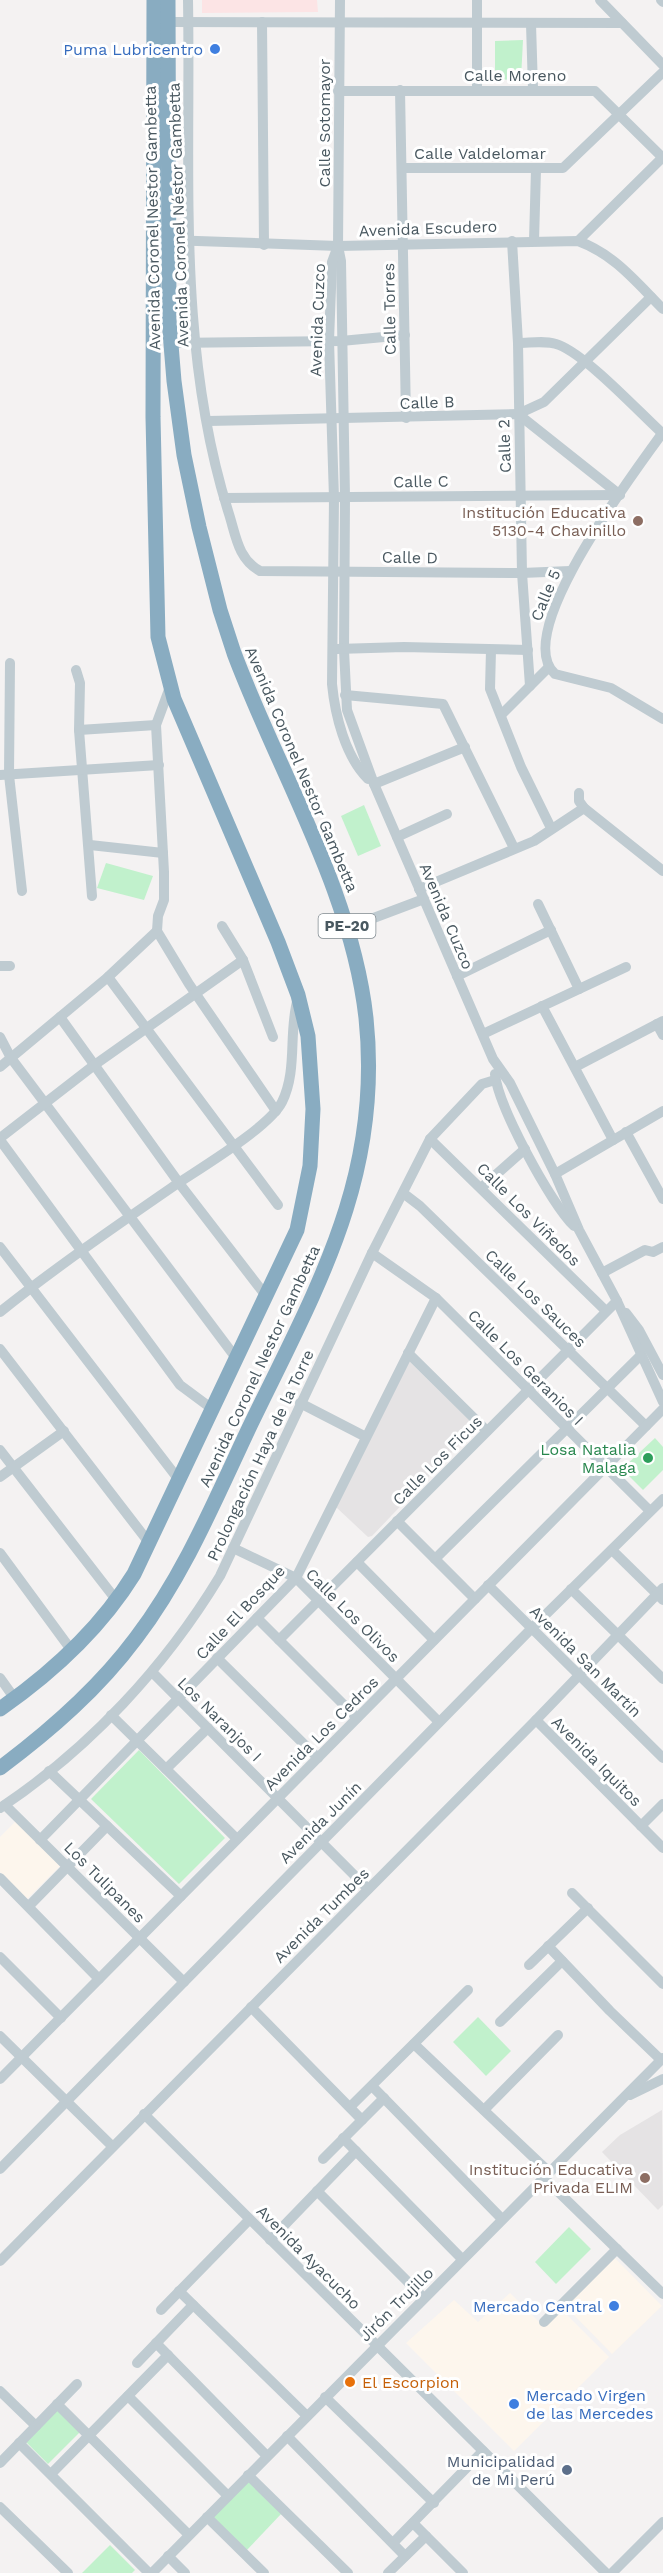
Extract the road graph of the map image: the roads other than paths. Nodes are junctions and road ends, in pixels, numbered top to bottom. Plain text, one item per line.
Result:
1 (154, 0) edge
2 (168, 0) edge
3 (188, 0) edge
4 (340, 0) edge
5 (477, 0) edge
6 (600, 0) edge
7 (188, 21) junction
8 (168, 22) junction
9 (262, 22) junction
10 (622, 23) junction
11 (340, 24) junction
12 (477, 24) junction
13 (531, 24) junction
14 (663, 65) edge
15 (663, 72) edge
16 (533, 89) junction
17 (400, 90) junction
18 (477, 90) junction
19 (338, 91) junction
20 (619, 114) junction
21 (663, 158) edge
22 (402, 168) junction
23 (536, 169) junction
24 (168, 240) junction
25 (190, 241) junction
26 (512, 241) junction
27 (534, 241) junction
28 (578, 241) junction
29 (264, 244) junction
30 (402, 244) junction
31 (338, 246) junction
32 (659, 302) edge
33 (405, 335) junction
34 (329, 341) junction
35 (341, 341) junction
36 (170, 343) junction
37 (518, 343) junction
38 (195, 344) junction
39 (585, 363) junction
40 (518, 414) junction
41 (406, 418) junction
42 (331, 419) junction
43 (343, 419) junction
44 (208, 421) junction
45 (663, 433) edge
46 (520, 494) junction
47 (620, 495) junction
48 (224, 498) junction
49 (339, 498) junction
50 (250, 566) joint
51 (570, 571) junction
52 (338, 572) junction
53 (522, 573) junction
54 (332, 648) junction
55 (344, 650) junction
56 (490, 650) junction
57 (528, 650) junction
58 (10, 663) dead end
59 (548, 668) junction
60 (76, 670) dead end
61 (530, 686) junction
62 (170, 687) junction
63 (345, 695) junction
64 (501, 715) junction
65 (663, 719) edge
66 (156, 725) junction
67 (79, 730) junction
68 (465, 747) junction
69 (159, 765) junction
70 (82, 770) junction
71 (5, 775) edge
72 (374, 784) junction
73 (579, 793) dead end
74 (584, 808) junction
75 (447, 814) dead end
76 (551, 828) junction
77 (397, 837) junction
78 (90, 845) junction
79 (514, 849) junction
80 (163, 853) junction
81 (663, 871) edge
82 (22, 891) dead end
83 (421, 894) junction
84 (92, 896) dead end
85 (538, 904) dead end
86 (222, 926) dead end
87 (347, 928) junction
88 (551, 930) junction
89 (157, 931) junction
90 (243, 960) junction
91 (626, 967) dead end
92 (457, 976) junction
93 (108, 977) junction
94 (579, 989) junction
95 (196, 994) junction
96 (298, 995) junction
97 (542, 1006) junction
98 (60, 1017) junction
99 (660, 1022) edge
100 (145, 1029) junction
101 (483, 1034) junction
102 (663, 1035) edge
103 (0, 1037) edge
104 (273, 1037) dead end
105 (11, 1058) junction
106 (493, 1059) junction
107 (93, 1066) junction
108 (0, 1067) edge
109 (574, 1067) junction
110 (495, 1080) junction
111 (45, 1102) junction
112 (276, 1111) junction
113 (663, 1111) edge
114 (626, 1132) junction
115 (0, 1139) edge
116 (430, 1139) junction
117 (613, 1140) junction
118 (233, 1147) junction
119 (525, 1149) junction
120 (555, 1174) junction
121 (179, 1183) junction
122 (482, 1187) junction
123 (661, 1191) edge
124 (403, 1193) junction
125 (278, 1205) dead end
126 (129, 1216) junction
127 (579, 1230) junction
128 (0, 1247) edge
129 (663, 1247) edge
130 (81, 1251) junction
131 (372, 1253) junction
132 (602, 1274) junction
133 (31, 1287) junction
134 (266, 1296) junction
135 (436, 1298) junction
136 (617, 1301) junction
137 (606, 1311) junction
138 (0, 1312) edge
139 (0, 1349) edge
140 (567, 1350) junction
141 (408, 1353) junction
142 (640, 1356) junction
143 (236, 1358) junction
144 (663, 1375) edge
145 (607, 1388) junction
146 (527, 1390) junction
147 (663, 1402) edge
148 (300, 1403) junction
149 (211, 1408) junction
150 (663, 1409) edge
151 (646, 1426) junction
152 (566, 1428) junction
153 (64, 1431) junction
154 (487, 1431) junction
155 (366, 1437) junction
156 (0, 1450) edge
157 (13, 1467) junction
158 (606, 1467) junction
159 (0, 1477) edge
160 (179, 1480) junction
161 (663, 1499) edge
162 (650, 1511) junction
163 (397, 1521) junction
164 (150, 1544) junction
165 (232, 1548) junction
166 (612, 1550) junction
167 (0, 1553) edge
168 (435, 1559) junction
169 (357, 1562) junction
170 (296, 1578) junction
171 (488, 1585) junction
172 (571, 1589) junction
173 (661, 1594) edge
174 (475, 1599) junction
175 (318, 1600) junction
176 (117, 1601) junction
177 (256, 1618) junction
178 (532, 1628) junction
179 (618, 1635) junction
180 (279, 1640) junction
181 (434, 1640) junction
182 (72, 1650) junction
183 (217, 1658) junction
184 (152, 1672) junction
185 (579, 1675) junction
186 (0, 1678) edge
187 (396, 1679) junction
188 (663, 1679) edge
189 (178, 1698) junction
190 (15, 1699) junction
191 (0, 1709) edge
192 (111, 1715) junction
193 (357, 1718) junction
194 (536, 1720) junction
195 (439, 1722) junction
196 (208, 1728) junction
197 (137, 1740) junction
198 (318, 1758) junction
199 (663, 1758) edge
200 (0, 1768) edge
201 (166, 1769) junction
202 (49, 1771) junction
203 (278, 1798) junction
204 (80, 1800) junction
205 (663, 1804) edge
206 (2, 1806) edge
207 (107, 1826) junction
208 (641, 1826) junction
209 (237, 1839) junction
210 (40, 1840) junction
211 (321, 1842) junction
212 (663, 1848) edge
213 (68, 1867) junction
214 (0, 1878) edge
215 (368, 1889) junction
216 (572, 1893) dead end
217 (181, 1896) junction
218 (29, 1906) junction
219 (588, 1908) junction
220 (140, 1938) junction
221 (548, 1946) junction
222 (0, 1957) edge
223 (562, 1961) junction
224 (529, 1965) dead end
225 (99, 1979) junction
226 (184, 1982) junction
227 (663, 1984) edge
228 (468, 1990) dead end
229 (250, 2007) junction
230 (61, 2018) junction
231 (500, 2022) dead end
232 (558, 2035) dead end
233 (0, 2036) edge
234 (414, 2044) junction
235 (22, 2057) junction
236 (662, 2059) edge
237 (0, 2079) edge
238 (663, 2079) edge
239 (372, 2086) junction
240 (384, 2098) junction
241 (622, 2099) junction
242 (68, 2102) junction
243 (350, 2107) junction
244 (484, 2110) junction
245 (144, 2114) junction
246 (363, 2120) junction
247 (343, 2138) junction
248 (112, 2146) junction
249 (356, 2151) junction
250 (323, 2159) dead end
251 (0, 2169) edge
252 (546, 2175) junction
253 (318, 2191) junction
254 (502, 2219) junction
255 (249, 2220) junction
256 (270, 2240) junction
257 (617, 2249) junction
258 (462, 2259) junction
259 (0, 2261) edge
260 (179, 2291) junction
261 (663, 2294) edge
262 (424, 2298) junction
263 (193, 2305) junction
264 (161, 2310) dead end
265 (544, 2322) dead end
266 (156, 2343) junction
267 (376, 2345) junction
268 (168, 2355) junction
269 (137, 2362) dead end
270 (76, 2384) dead end
271 (0, 2391) edge
272 (128, 2396) junction
273 (325, 2397) junction
274 (57, 2404) junction
275 (307, 2416) junction
276 (36, 2426) junction
277 (89, 2436) junction
278 (287, 2436) junction
279 (19, 2443) junction
280 (483, 2451) junction
281 (267, 2456) junction
282 (0, 2463) edge
283 (51, 2474) junction
284 (248, 2475) junction
285 (228, 2496) junction
286 (434, 2503) junction
287 (0, 2506) edge
288 (207, 2517) junction
289 (663, 2522) edge
290 (413, 2523) junction
291 (189, 2535) junction
292 (426, 2536) junction
293 (393, 2543) junction
294 (168, 2556) junction
295 (405, 2556) junction
296 (68, 2573) edge
297 (151, 2573) edge
298 (185, 2573) edge
299 (264, 2573) edge
300 (348, 2573) edge
301 (388, 2573) edge
302 (463, 2573) edge
303 (606, 2573) edge
304 (612, 2573) edge

1 - 62 highway, Avenida Coronel Nestor Gambetta
2 - 8 highway, Avenida Coronel Nestor Gambetta / PE-20
3 - 7 street, Avenida Coronel Néstor Gambetta
4 - 11 street, Calle Sotomayor
5 - 12 street
6 - 10 street
7 - 8 street
7 - 9 street
7 - 25 street, Avenida Coronel Néstor Gambetta
8 - 24 highway, Avenida Coronel Nestor Gambetta / PE-20
9 - 11 street
9 - 29 street
10 - 13 street
10 - 14 street
11 - 12 street
11 - 19 street, Calle Sotomayor
12 - 13 street
12 - 18 street
13 - 16 street
15 - 20 street, Calle Valdelomar
16 - 18 street, Calle Moreno
16 - 20 street, Calle Moreno
17 - 18 street, Calle Moreno
17 - 19 street, Calle Moreno
17 - 22 street, Calle Torres
19 - 31 street, Calle Sotomayor
20 - 21 street, Calle Moreno
20 - 23 street, Calle Valdelomar
21 - 28 street
22 - 23 street, Calle Valdelomar
22 - 30 street, Calle Torres
23 - 27 street
24 - 25 street, Avenida Escudero
24 - 36 highway, Avenida Coronel Nestor Gambetta / PE-20
25 - 29 street, Avenida Escudero
25 - 38 street, Avenida Coronel Néstor Gambetta
26 - 27 street, Avenida Escudero
26 - 30 street, Avenida Escudero
26 - 37 street, Calle 2
27 - 28 street, Avenida Escudero
28 - 32 street, Avenida Escudero
29 - 31 street, Avenida Escudero
30 - 31 street, Avenida Escudero
30 - 33 street, Calle Torres
31 - 34 street, Avenida Cuzco
31 - 35 street, Avenida Cuzco
32 - 39 street
33 - 35 street
33 - 41 street, Calle Torres
34 - 35 street
34 - 38 street
34 - 42 street, Avenida Cuzco
35 - 43 street, Avenida Cuzco
36 - 38 street
36 - 87 highway, Avenida Coronel Nestor Gambetta / PE-20
37 - 39 street
37 - 40 street, Calle 2
38 - 44 street, Avenida Coronel Néstor Gambetta
39 - 40 street
39 - 45 street
40 - 41 street, Calle B
40 - 46 street, Calle 2
40 - 47 street
41 - 43 street, Calle B
42 - 43 street, Calle B
42 - 44 street, Calle B
42 - 49 street, Avenida Cuzco
43 - 49 street, Avenida Cuzco
44 - 48 street, Avenida Coronel Néstor Gambetta
45 - 47 street, Calle 5
46 - 47 street, Calle C
46 - 49 street, Calle C
46 - 53 street, Calle 2
47 - 51 street, Calle 5
48 - 49 street, Calle C
48 - 50 street, Avenida Coronel Néstor Gambetta
49 - 52 street, Avenida Cuzco
50 - 52 street, Calle D
51 - 53 street, Calle D
51 - 59 street, Calle 5
52 - 53 street, Calle D
52 - 54 street, Avenida Cuzco
52 - 55 street, Avenida Cuzco
53 - 57 street, Calle 2
54 - 55 street
54 - 72 street, Avenida Cuzco
55 - 56 street
55 - 63 street, Avenida Cuzco
56 - 57 street
56 - 64 street
57 - 61 street, Calle 2
58 - 71 street
59 - 61 street
59 - 65 street
60 - 67 street
61 - 64 street
62 - 66 street
62 - 96 highway, Avenida Coronel Nestor Gambetta
63 - 68 street
63 - 72 street, Avenida Cuzco
64 - 76 street
66 - 67 street
66 - 69 street
67 - 70 street
68 - 72 street
68 - 79 street
69 - 70 street
69 - 80 street
70 - 71 street
70 - 78 street
71 - 82 street
72 - 77 street, Avenida Cuzco
73 - 74 street
74 - 76 street
74 - 81 street
75 - 77 street
76 - 79 street
77 - 83 street, Avenida Cuzco
78 - 80 street
78 - 84 street
79 - 83 street
80 - 89 street
83 - 87 street
83 - 92 street, Avenida Cuzco
85 - 88 street
86 - 90 street
87 - 200 highway, Avenida Coronel Nestor Gambetta / PE-20
88 - 92 street
88 - 94 street
89 - 93 street
89 - 95 street
90 - 95 street
90 - 104 street
91 - 94 street
92 - 101 street, Avenida Cuzco
93 - 98 street
93 - 100 street
94 - 97 street
95 - 100 street
95 - 112 street
96 - 112 street
96 - 134 highway, Avenida Coronel Nestor Gambetta
97 - 101 street
97 - 109 street
98 - 105 street
98 - 107 street
99 - 102 street
99 - 109 street
100 - 107 street
100 - 118 street
101 - 106 street, Avenida Cuzco
103 - 105 street
105 - 108 street
105 - 111 street
106 - 110 street, Avenida Cuzco
106 - 120 street, Avenida Cuzco
107 - 111 street
107 - 121 street
109 - 117 street
110 - 116 street, Prolongación Haya de la Torre
110 - 119 street, Avenida Cuzco
111 - 115 street
111 - 126 street
112 - 118 street
113 - 114 street
114 - 117 street
114 - 123 street
115 - 130 street
116 - 122 street, Calle Los Viñedos
116 - 124 street, Prolongación Haya de la Torre
117 - 120 street
118 - 121 street
118 - 125 street
119 - 122 street
119 - 127 street, Avenida Cuzco
120 - 127 street, Avenida Cuzco
121 - 126 street
121 - 134 street
122 - 137 street, Calle Los Viñedos
124 - 131 street, Prolongación Haya de la Torre
124 - 140 street, Calle Los Sauces
126 - 130 street
126 - 143 street
127 - 132 street, Avenida Cuzco
128 - 133 street
129 - 132 street
130 - 133 street
130 - 149 street
131 - 135 street, Calle Los Geranios I
131 - 148 street, Prolongación Haya de la Torre
132 - 136 street, Avenida Cuzco
133 - 138 street
133 - 160 street
134 - 143 highway, Avenida Coronel Nestor Gambetta
135 - 141 street, Calle El Bosque
135 - 146 street, Calle Los Geranios I
136 - 137 street, Calle Los Ficus
136 - 142 street, Avenida Cuzco
136 - 144 street, Avenida Cuzco
137 - 140 street, Calle Los Ficus
139 - 153 street
140 - 145 street, Calle Los Sauces
140 - 146 street, Calle Los Ficus
141 - 154 street
141 - 155 street, Calle El Bosque
142 - 145 street
142 - 147 street, Avenida Cuzco
143 - 149 highway, Avenida Coronel Nestor Gambetta
145 - 151 street, Calle Los Sauces
145 - 152 street
146 - 152 street, Calle Los Geranios I
146 - 154 street, Calle Los Ficus
148 - 155 street
148 - 165 street, Prolongación Haya de la Torre
149 - 160 highway, Avenida Coronel Nestor Gambetta
150 - 151 street, Avenida Los Cedros
151 - 158 street, Avenida Los Cedros
152 - 158 street, Calle Los Geranios I
152 - 168 street
153 - 157 street
153 - 164 street
154 - 163 street, Calle Los Ficus
155 - 170 street, Calle El Bosque
156 - 157 street
157 - 159 street
157 - 176 street
158 - 162 street, Calle Los Geranios I
158 - 171 street, Avenida Los Cedros
160 - 164 highway, Avenida Coronel Nestor Gambetta
161 - 162 street, Avenida Junín
162 - 166 street, Avenida Junín
163 - 168 street
163 - 169 street, Calle Los Ficus
164 - 176 highway, Avenida Coronel Nestor Gambetta
165 - 170 street, Calle Los Olivos
165 - 184 street, Prolongación Haya de la Torre
166 - 172 street, Avenida Junín
166 - 173 street
167 - 182 street
168 - 174 street
169 - 175 street, Calle Los Ficus
169 - 181 street
170 - 175 street, Calle Los Olivos
170 - 177 street, Calle El Bosque
171 - 174 street, Avenida Los Cedros
171 - 178 street, Avenida San Martín
172 - 178 street, Avenida Junín
172 - 179 street
173 - 179 street, Avenida Tumbes
174 - 181 street, Avenida Los Cedros
175 - 180 street, Calle Los Ficus
175 - 187 street, Calle Los Olivos
176 - 182 highway, Avenida Coronel Nestor Gambetta
177 - 180 street
177 - 183 street, Calle El Bosque
178 - 185 street, Avenida San Martín
178 - 195 street, Avenida Junín
179 - 185 street, Avenida Tumbes
179 - 188 street
180 - 193 street
181 - 187 street, Avenida Los Cedros
182 - 190 highway, Avenida Coronel Nestor Gambetta
183 - 189 street, Calle El Bosque
183 - 198 street
184 - 189 street, Los Naranjos I
184 - 192 street, Prolongación Haya de la Torre
185 - 194 street, Avenida Tumbes
185 - 199 street, Avenida San Martín
186 - 190 street
187 - 193 street, Avenida Los Cedros
187 - 195 street, Calle Los Olivos
189 - 196 street, Los Naranjos I
189 - 197 street, Calle El Bosque
190 - 191 highway, Avenida Coronel Nestor Gambetta
192 - 197 street
192 - 202 street, Prolongación Haya de la Torre
193 - 198 street, Avenida Los Cedros
194 - 208 street, Avenida Iquitos
194 - 215 street, Avenida Tumbes
195 - 211 street, Avenida Junín
196 - 201 street
196 - 203 street, Los Naranjos I
197 - 201 street
197 - 204 street, Calle El Bosque
198 - 203 street, Avenida Los Cedros
201 - 209 street
202 - 204 street
202 - 206 street, Prolongación Haya de la Torre
203 - 209 street, Avenida Los Cedros
203 - 211 street, Los Naranjos I
204 - 207 street
204 - 210 street, Calle El Bosque
205 - 208 street
206 - 210 street, Los Tulipanes
207 - 213 street
207 - 217 street
208 - 212 street, Avenida Iquitos
209 - 217 street, Avenida Los Cedros
210 - 213 street, Los Tulipanes
211 - 215 street, Los Naranjos I
211 - 226 street, Avenida Junín
213 - 218 street
213 - 220 street, Los Tulipanes
214 - 218 street
215 - 229 street, Avenida Tumbes
216 - 219 street
217 - 220 street, Avenida Los Cedros
218 - 225 street
219 - 221 street
219 - 227 street
220 - 225 street, Avenida Los Cedros
220 - 226 street, Los Tulipanes
221 - 223 street
221 - 224 street
222 - 230 street
223 - 231 street
223 - 236 street
225 - 230 street, Avenida Los Cedros
226 - 242 street, Avenida Junín
228 - 234 street
229 - 243 street
229 - 245 street, Avenida Tumbes
230 - 235 street, Avenida Los Cedros
232 - 244 street
233 - 235 street
234 - 239 street
234 - 244 street
235 - 237 street, Avenida Los Cedros
235 - 242 street
236 - 241 street, Jirón Trujillo
238 - 241 street
239 - 240 street
239 - 243 street
240 - 246 street
240 - 254 street
241 - 252 street, Jirón Trujillo
242 - 248 street
242 - 251 street, Avenida Junín
243 - 246 street
244 - 252 street
245 - 248 street, Avenida Tumbes
245 - 255 street, Avenida Ayacucho
246 - 247 street
247 - 249 street
247 - 250 street
248 - 259 street, Avenida Tumbes
249 - 253 street
249 - 258 street
252 - 254 street, Jirón Trujillo
252 - 257 street
253 - 256 street
253 - 262 street
254 - 258 street, Jirón Trujillo
255 - 256 street, Avenida Ayacucho
255 - 260 street
256 - 267 street, Avenida Ayacucho
257 - 261 street
257 - 265 street
258 - 262 street, Jirón Trujillo
260 - 263 street
260 - 264 street
262 - 267 street, Jirón Trujillo
263 - 266 street
263 - 275 street
266 - 268 street
266 - 269 street
267 - 273 street, Jirón Trujillo
267 - 280 street, Avenida Ayacucho
268 - 272 street
268 - 281 street
270 - 274 street
271 - 276 street
272 - 277 street
272 - 285 street
273 - 275 street, Jirón Trujillo
273 - 286 street
274 - 276 street
274 - 277 street
275 - 278 street, Jirón Trujillo
276 - 279 street
277 - 283 street
277 - 291 street
278 - 281 street, Jirón Trujillo
278 - 293 street
279 - 282 street
279 - 283 street
280 - 286 street
280 - 303 street, Avenida Ayacucho
281 - 284 street, Jirón Trujillo
283 - 297 street
284 - 285 street, Jirón Trujillo
284 - 300 street
285 - 288 street, Jirón Trujillo
286 - 290 street
287 - 296 street
288 - 291 street, Jirón Trujillo
288 - 299 street
289 - 304 street
290 - 292 street
290 - 293 street
291 - 294 street, Jirón Trujillo
292 - 295 street
292 - 302 street
293 - 295 street
294 - 297 street, Jirón Trujillo
294 - 298 street
295 - 301 street

